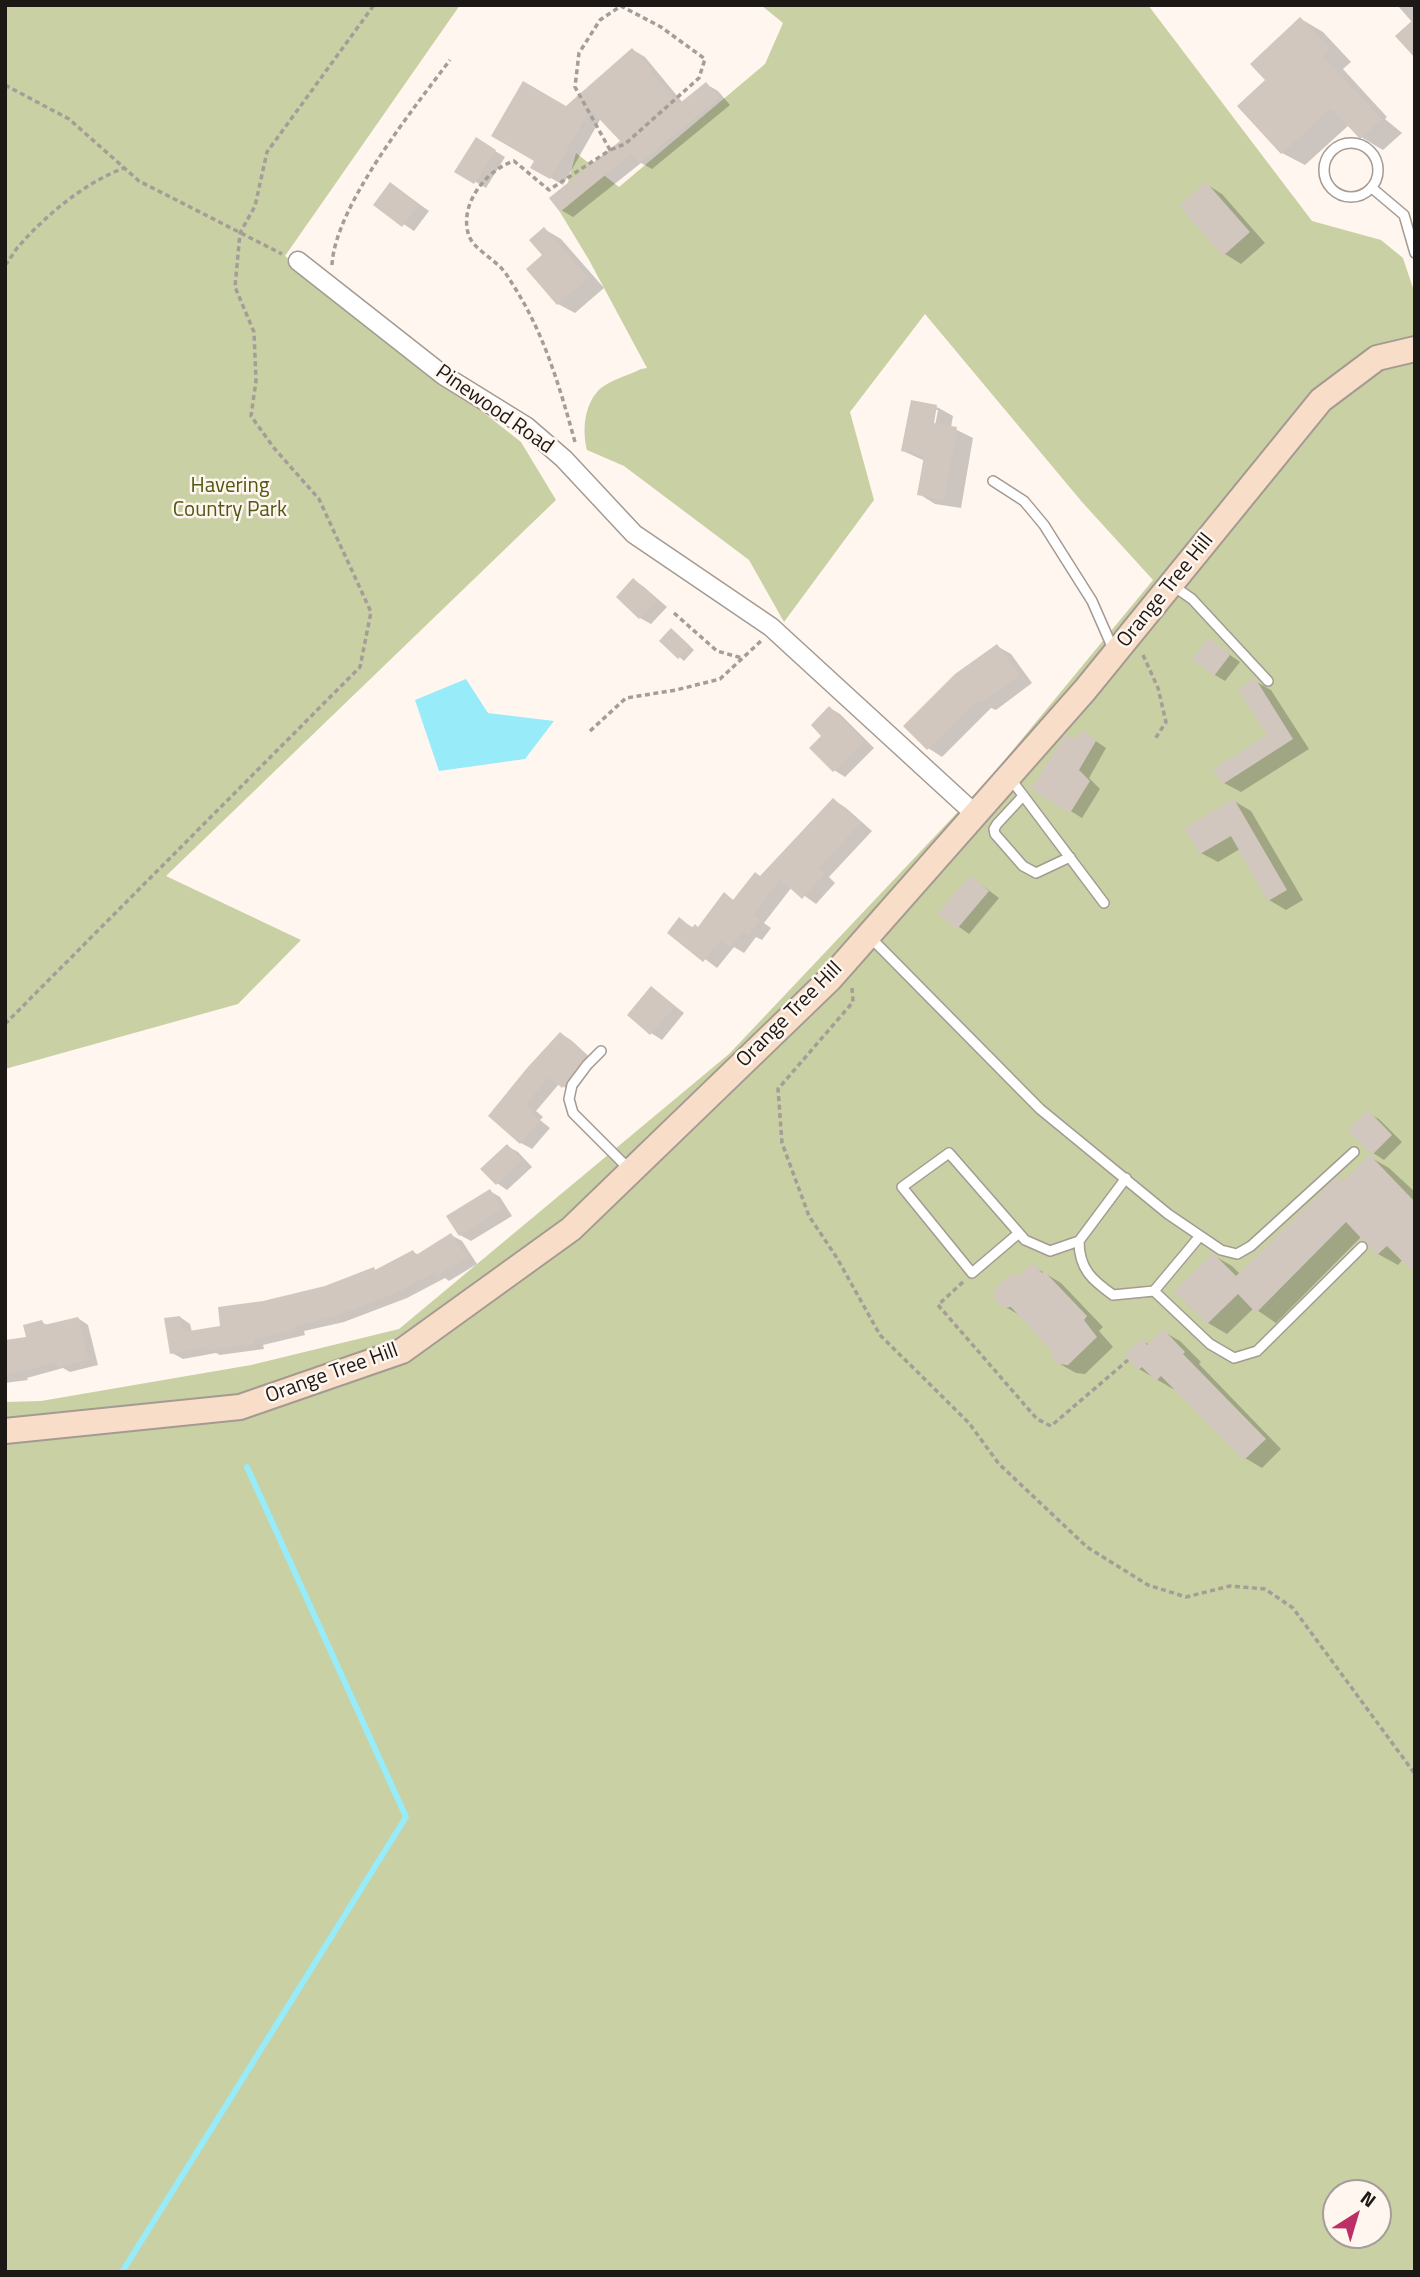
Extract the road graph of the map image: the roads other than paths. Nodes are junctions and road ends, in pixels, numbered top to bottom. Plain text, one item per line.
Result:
1 (1372, 188) junction
2 (1415, 253) edge
3 (298, 261) road end
4 (1415, 349) edge
5 (993, 481) dead end
6 (1171, 584) junction
7 (1121, 646) junction
8 (1268, 681) dead end
9 (1016, 787) junction
10 (976, 815) junction
11 (1070, 857) junction
12 (1104, 903) dead end
13 (868, 935) junction
14 (601, 1051) dead end
15 (1354, 1152) dead end
16 (631, 1171) junction
17 (1126, 1178) junction
18 (1019, 1233) junction
19 (1200, 1236) junction
20 (1079, 1241) junction
21 (1362, 1247) dead end
22 (1154, 1290) junction
23 (5, 1431) edge

1 - 1 lane
1 - 2 lane
3 - 10 street, Pinewood Road
4 - 6 main road, Orange Tree Hill
5 - 7 lane
6 - 7 main road, Orange Tree Hill
6 - 8 lane
7 - 9 main road, Orange Tree Hill
9 - 10 main road, Orange Tree Hill
9 - 11 lane
9 - 11 lane
10 - 13 main road, Orange Tree Hill
11 - 12 lane
13 - 16 main road, Orange Tree Hill
13 - 17 lane
14 - 16 lane
15 - 19 lane
16 - 23 main road, Orange Tree Hill
17 - 19 lane
17 - 20 lane
18 - 18 lane
18 - 20 lane
19 - 22 lane
20 - 22 lane
21 - 22 lane

